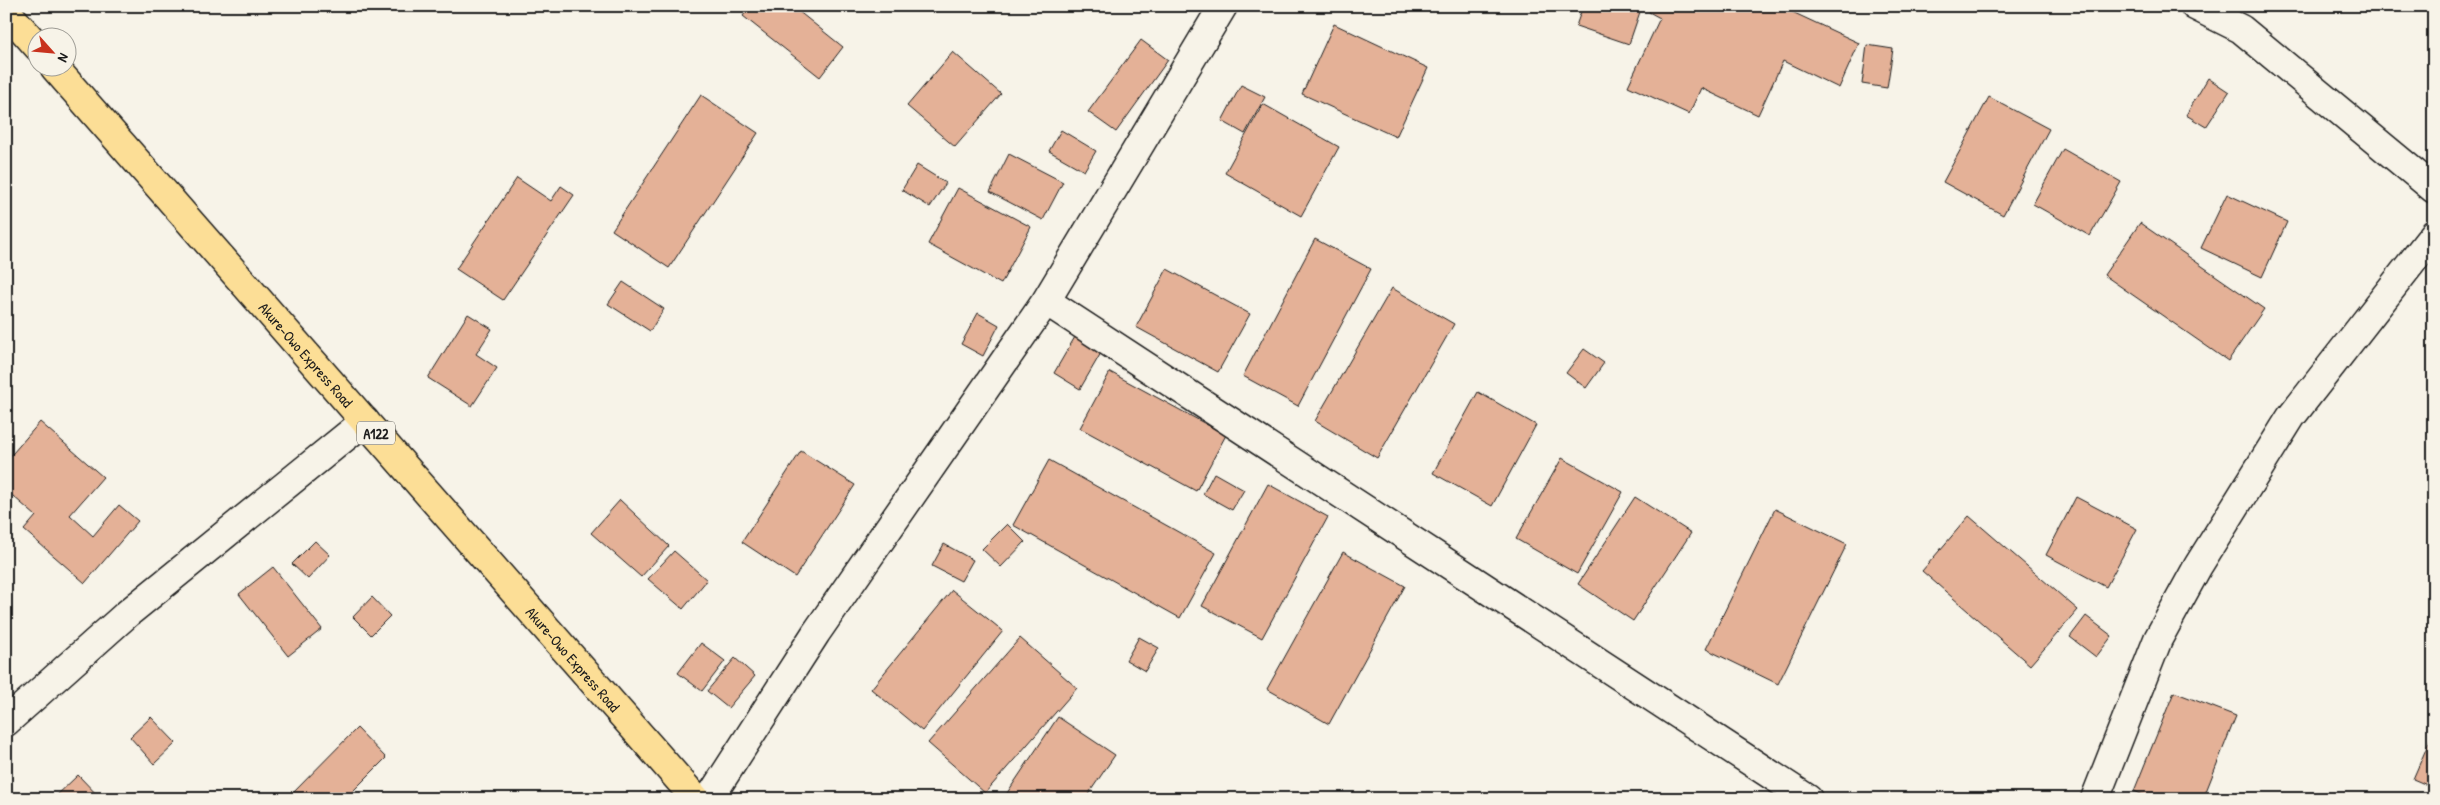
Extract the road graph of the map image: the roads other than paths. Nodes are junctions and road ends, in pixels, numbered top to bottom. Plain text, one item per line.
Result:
1 (1223, 6) edge
2 (2195, 6) edge
3 (6, 11) edge
4 (28, 36) edge
5 (65, 78) edge
6 (2434, 189) edge
7 (2434, 234) edge
8 (1046, 301) junction
9 (365, 421) junction
10 (6, 722) edge
11 (696, 799) edge
12 (709, 799) edge
13 (1808, 799) edge
14 (2095, 799) edge

1 - 8 street
2 - 6 street
3 - 4 highway
5 - 9 highway, Akure-Owo Express Road / A122
7 - 14 street
8 - 12 street
8 - 13 street
9 - 10 street
9 - 11 highway, Akure-Owo Express Road / A122

